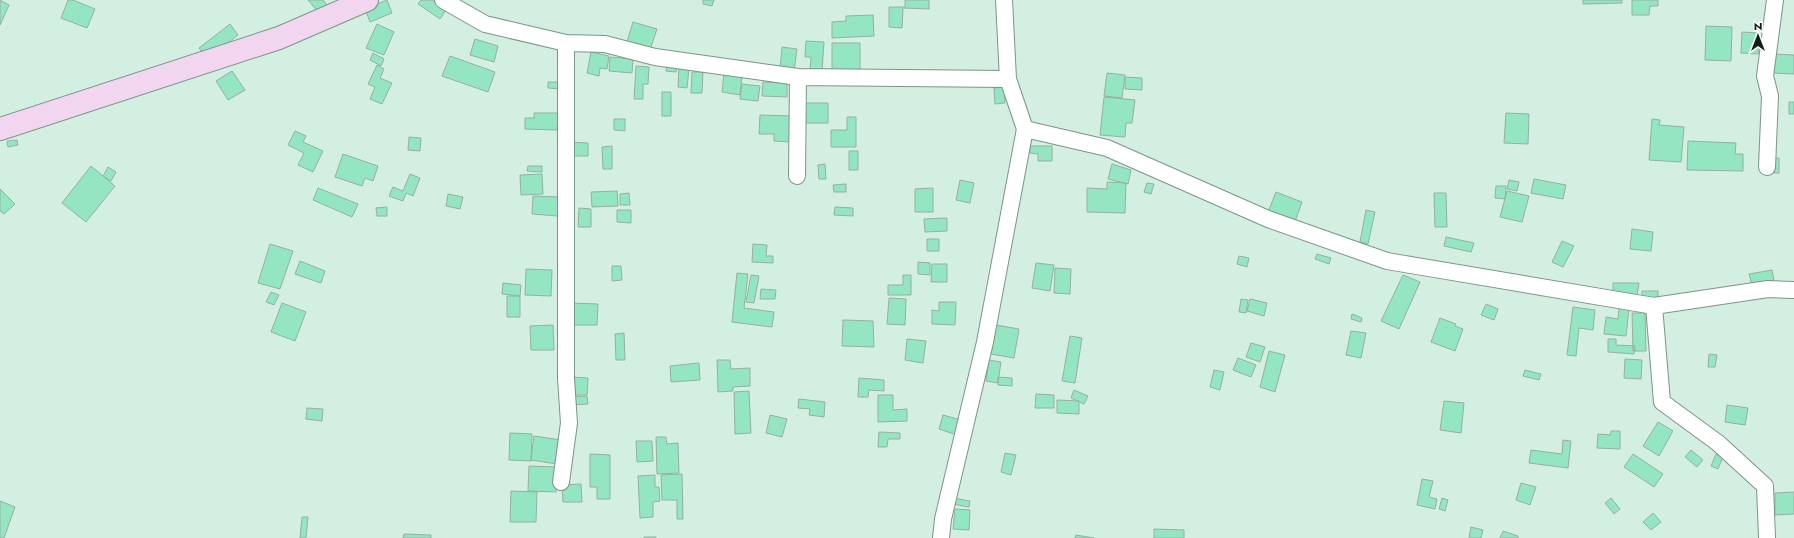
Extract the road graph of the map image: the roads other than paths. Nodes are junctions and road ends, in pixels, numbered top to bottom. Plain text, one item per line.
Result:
1 (367, 0) edge
2 (443, 0) edge
3 (1004, 0) edge
4 (1775, 0) edge
5 (566, 43) junction
6 (798, 77) junction
7 (1008, 79) junction
8 (0, 129) edge
9 (1025, 129) junction
10 (1767, 167) dead end
11 (797, 176) dead end
12 (1794, 290) edge
13 (1654, 306) junction
14 (561, 482) dead end
15 (940, 538) edge
16 (1767, 538) edge

1 - 8 main road
2 - 5 street
3 - 7 street
4 - 10 street
5 - 6 street
5 - 14 street
6 - 7 street
6 - 11 street
7 - 9 street
9 - 13 street
9 - 15 street
12 - 13 street
13 - 16 street

